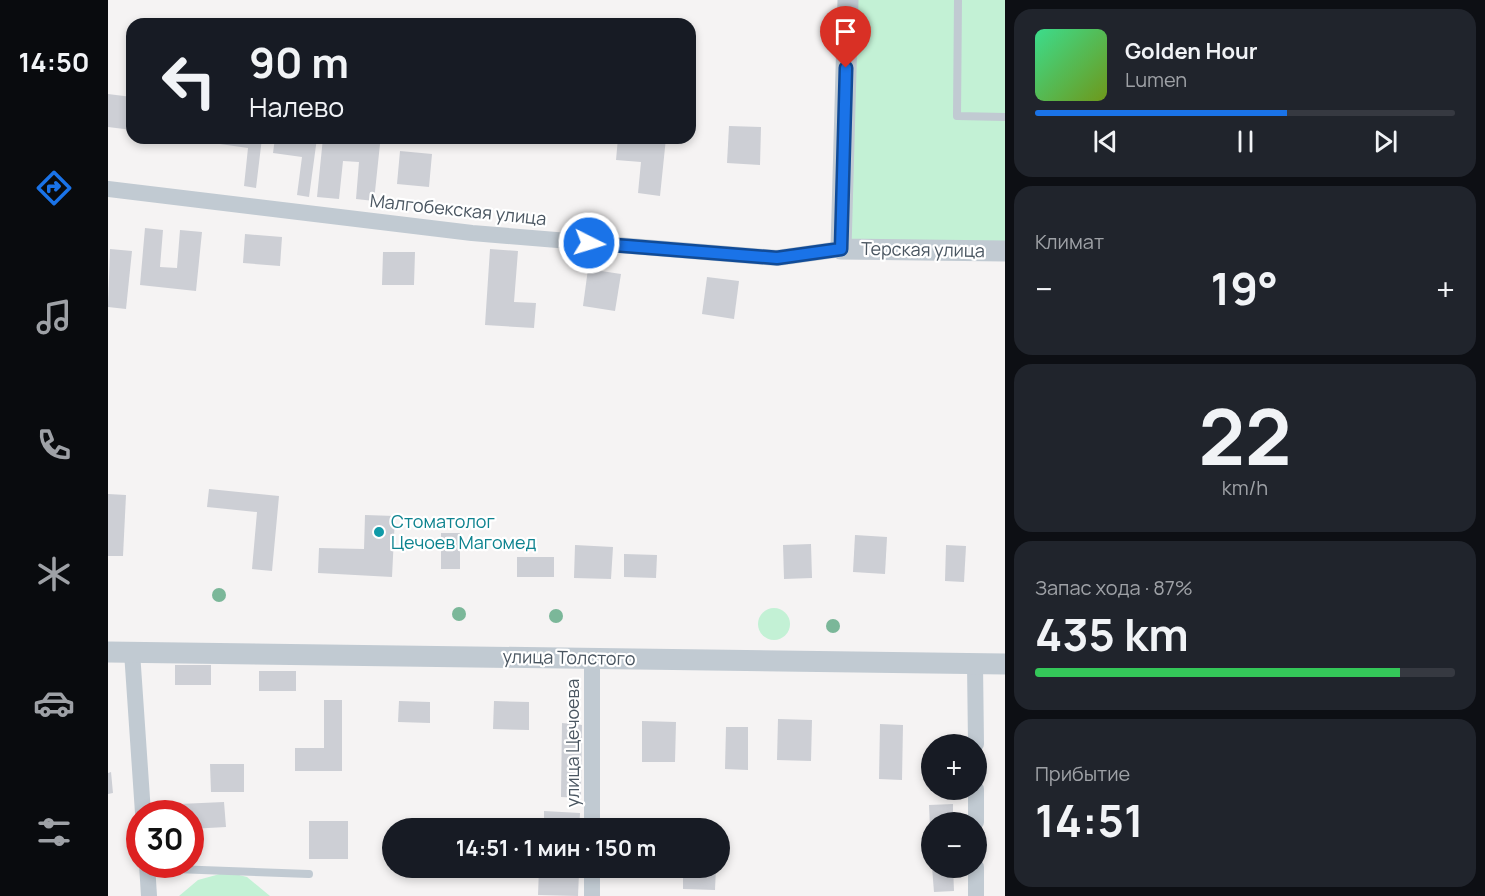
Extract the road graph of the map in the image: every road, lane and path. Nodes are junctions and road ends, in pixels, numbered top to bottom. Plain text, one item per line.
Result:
1 (848, 0) edge
2 (958, 0) edge
3 (1005, 117) edge
4 (108, 189) edge
5 (841, 249) junction
6 (1005, 251) edge
7 (108, 652) edge
8 (132, 652) junction
9 (592, 658) junction
10 (975, 664) junction
11 (1005, 664) edge
12 (976, 734) edge
13 (142, 800) edge
14 (592, 818) edge
15 (204, 868) edge
16 (309, 873) dead end
17 (148, 878) edge
18 (592, 878) edge
19 (976, 878) edge
20 (149, 896) edge
21 (592, 896) edge
22 (976, 896) edge

1 - 5 street
2 - 3 lane
4 - 5 street, Малгобекская улица
5 - 6 street, Терская улица
7 - 8 street, улица Толстого
8 - 9 street, улица Толстого
8 - 13 street
9 - 10 street, улица Толстого
9 - 14 street, улица Цечоева
10 - 11 street, улица Толстого
10 - 12 street
15 - 16 lane
17 - 20 street
18 - 21 street
19 - 22 street

